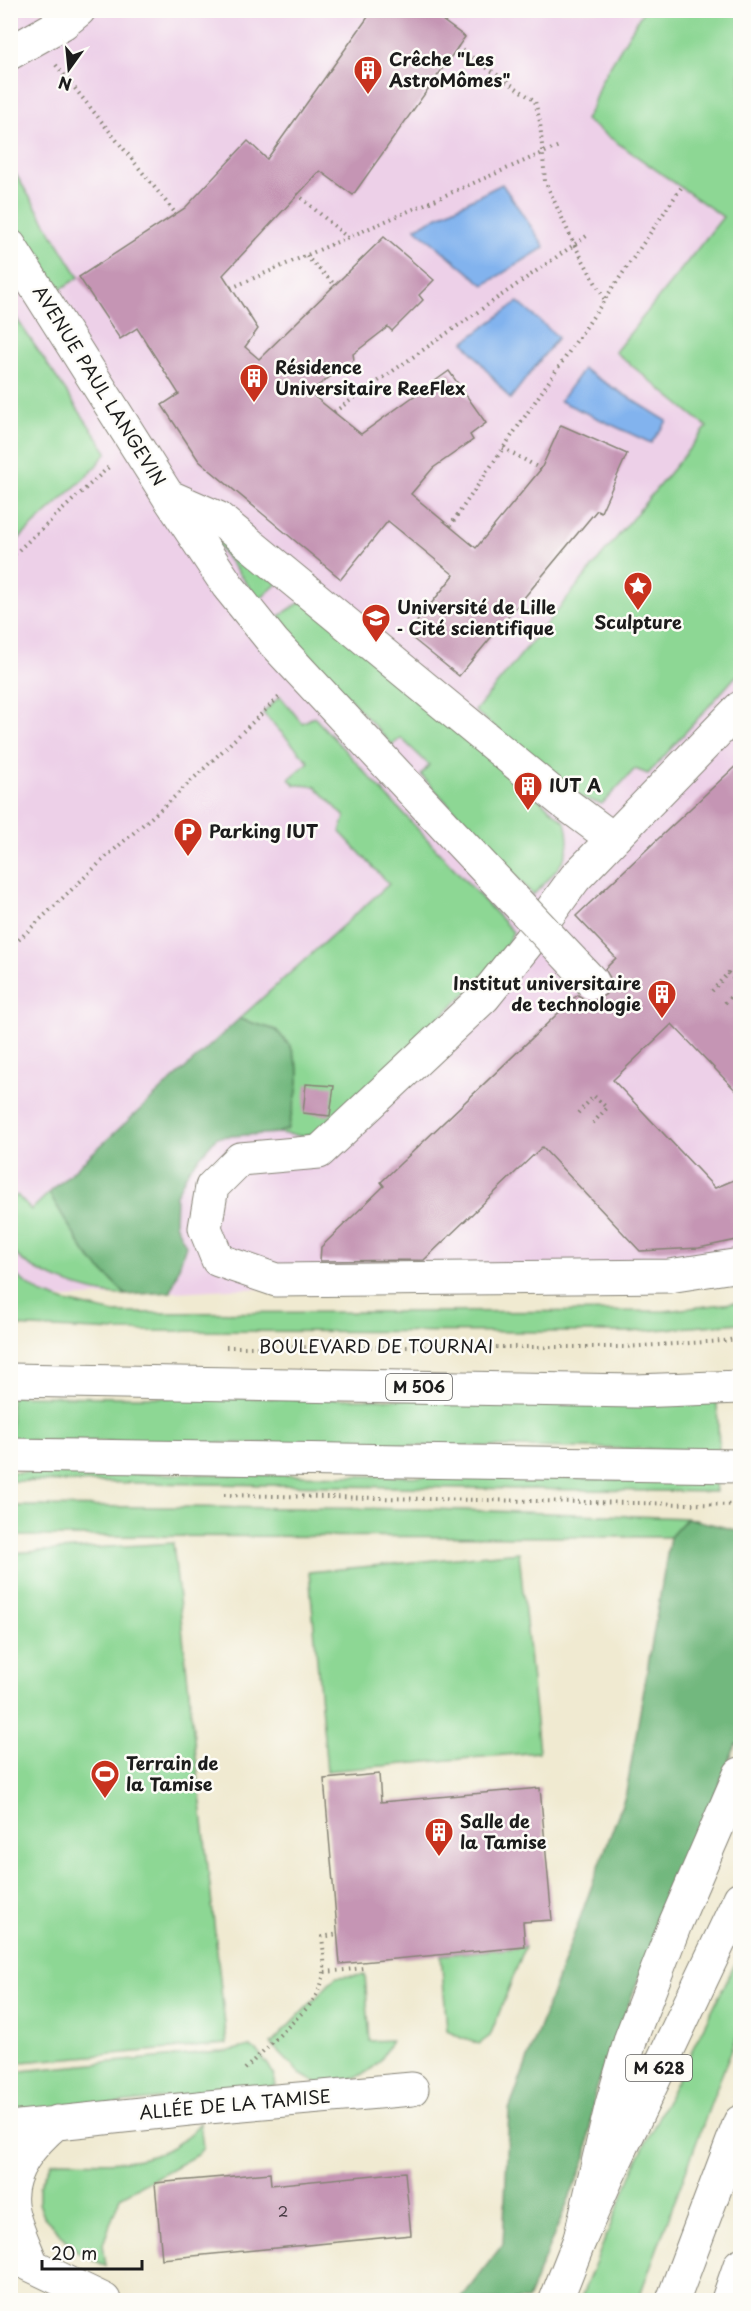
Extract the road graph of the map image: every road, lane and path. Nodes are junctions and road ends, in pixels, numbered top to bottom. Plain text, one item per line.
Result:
1 (79, 10) edge
2 (458, 48) dead end
3 (10, 53) edge
4 (52, 59) dead end
5 (560, 146) dead end
6 (542, 153) junction
7 (681, 188) dead end
8 (297, 194) dead end
9 (176, 214) dead end
10 (588, 235) dead end
11 (348, 238) junction
12 (574, 244) junction
13 (10, 246) edge
14 (306, 256) junction
15 (335, 285) dead end
16 (231, 288) dead end
17 (605, 300) junction
18 (334, 412) dead end
19 (503, 448) junction
20 (113, 464) dead end
21 (541, 470) dead end
22 (168, 496) junction
23 (450, 526) dead end
24 (10, 558) edge
25 (280, 696) dead end
26 (741, 708) edge
27 (613, 839) junction
28 (10, 948) edge
29 (592, 982) dead end
30 (741, 985) edge
31 (712, 991) dead end
32 (725, 1003) dead end
33 (578, 1113) dead end
34 (591, 1125) dead end
35 (741, 1265) edge
36 (741, 1338) edge
37 (223, 1347) dead end
38 (10, 1380) edge
39 (741, 1386) edge
40 (10, 1455) edge
41 (741, 1466) edge
42 (214, 1495) dead end
43 (741, 1505) edge
44 (741, 1774) edge
45 (741, 1898) edge
46 (338, 1934) dead end
47 (364, 1968) dead end
48 (326, 1972) junction
49 (244, 2070) dead end
50 (412, 2089) dead end
51 (57, 2122) junction
52 (741, 2122) edge
53 (10, 2128) edge
54 (580, 2240) junction
55 (18, 2260) edge
56 (741, 2265) edge
57 (104, 2301) edge
58 (556, 2301) edge
59 (673, 2301) edge
60 (728, 2301) edge

1 - 3 main road
2 - 6 path
4 - 9 path
5 - 6 path
6 - 11 path
6 - 12 path
7 - 17 path
8 - 11 path
10 - 12 path
11 - 14 path
12 - 17 path
12 - 18 path
13 - 22 main road, AVENUE PAUL LANGEVIN
14 - 15 path
14 - 16 path
17 - 19 path
19 - 21 path
19 - 23 path
20 - 24 path
22 - 27 main road
22 - 29 main road, AVENUE PAUL LANGEVIN, bridge
25 - 28 path
26 - 27 main road
27 - 35 main road
30 - 31 path
30 - 32 path
33 - 34 path
36 - 37 path, BOULEVARD DE TOURNAI
38 - 39 main road, BOULEVARD DE TOURNAI / M 506
40 - 41 main road
42 - 43 path
44 - 54 main road
45 - 54 main road, M 628
46 - 48 path, ALLÉE DE LA TAMISE
47 - 48 path
48 - 49 path, ALLÉE DE LA TAMISE
50 - 51 main road, ALLÉE DE LA TAMISE
51 - 53 main road, ALLÉE DE LA TAMISE
51 - 55 main road
52 - 59 main road
54 - 58 main road, M 628
55 - 57 main road
56 - 60 main road

